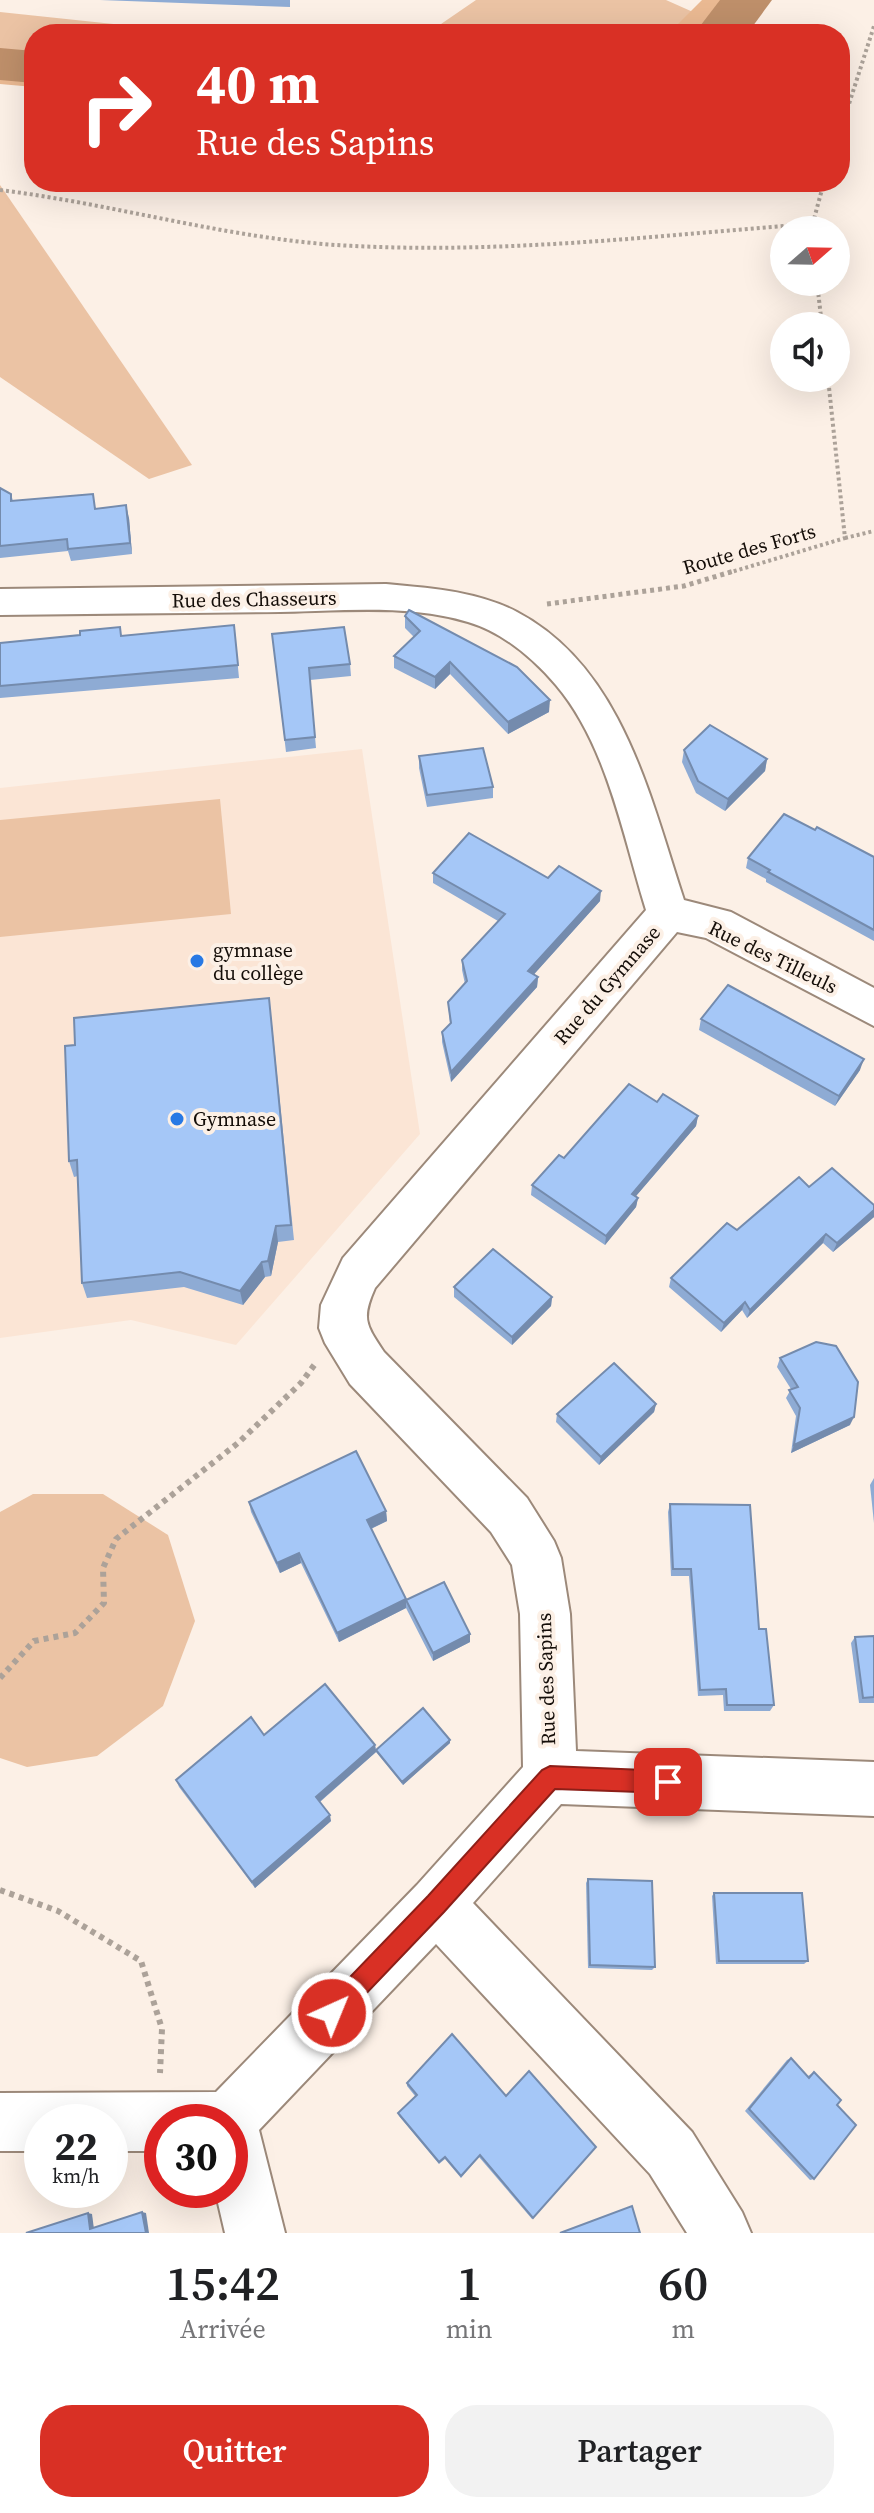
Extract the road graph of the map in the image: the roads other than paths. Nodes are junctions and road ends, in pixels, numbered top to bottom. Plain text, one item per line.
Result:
1 (0, 602) edge
2 (505, 622) joint
3 (668, 913) junction
4 (874, 1008) edge
5 (342, 1328) joint
6 (550, 1777) junction
7 (874, 1789) edge
8 (436, 1904) junction
9 (248, 2104) edge
10 (0, 2122) edge
11 (144, 2122) edge
12 (248, 2204) edge
13 (255, 2233) edge
14 (721, 2233) edge

1 - 2 street, Rue des Chasseurs
2 - 3 street, Rue du Gymnase
3 - 4 street, Rue des Tilleuls
3 - 5 street, Rue du Gymnase
5 - 6 street, Rue des Sapins
6 - 7 street
6 - 8 street
8 - 9 street
8 - 14 street
10 - 11 street
12 - 13 street

